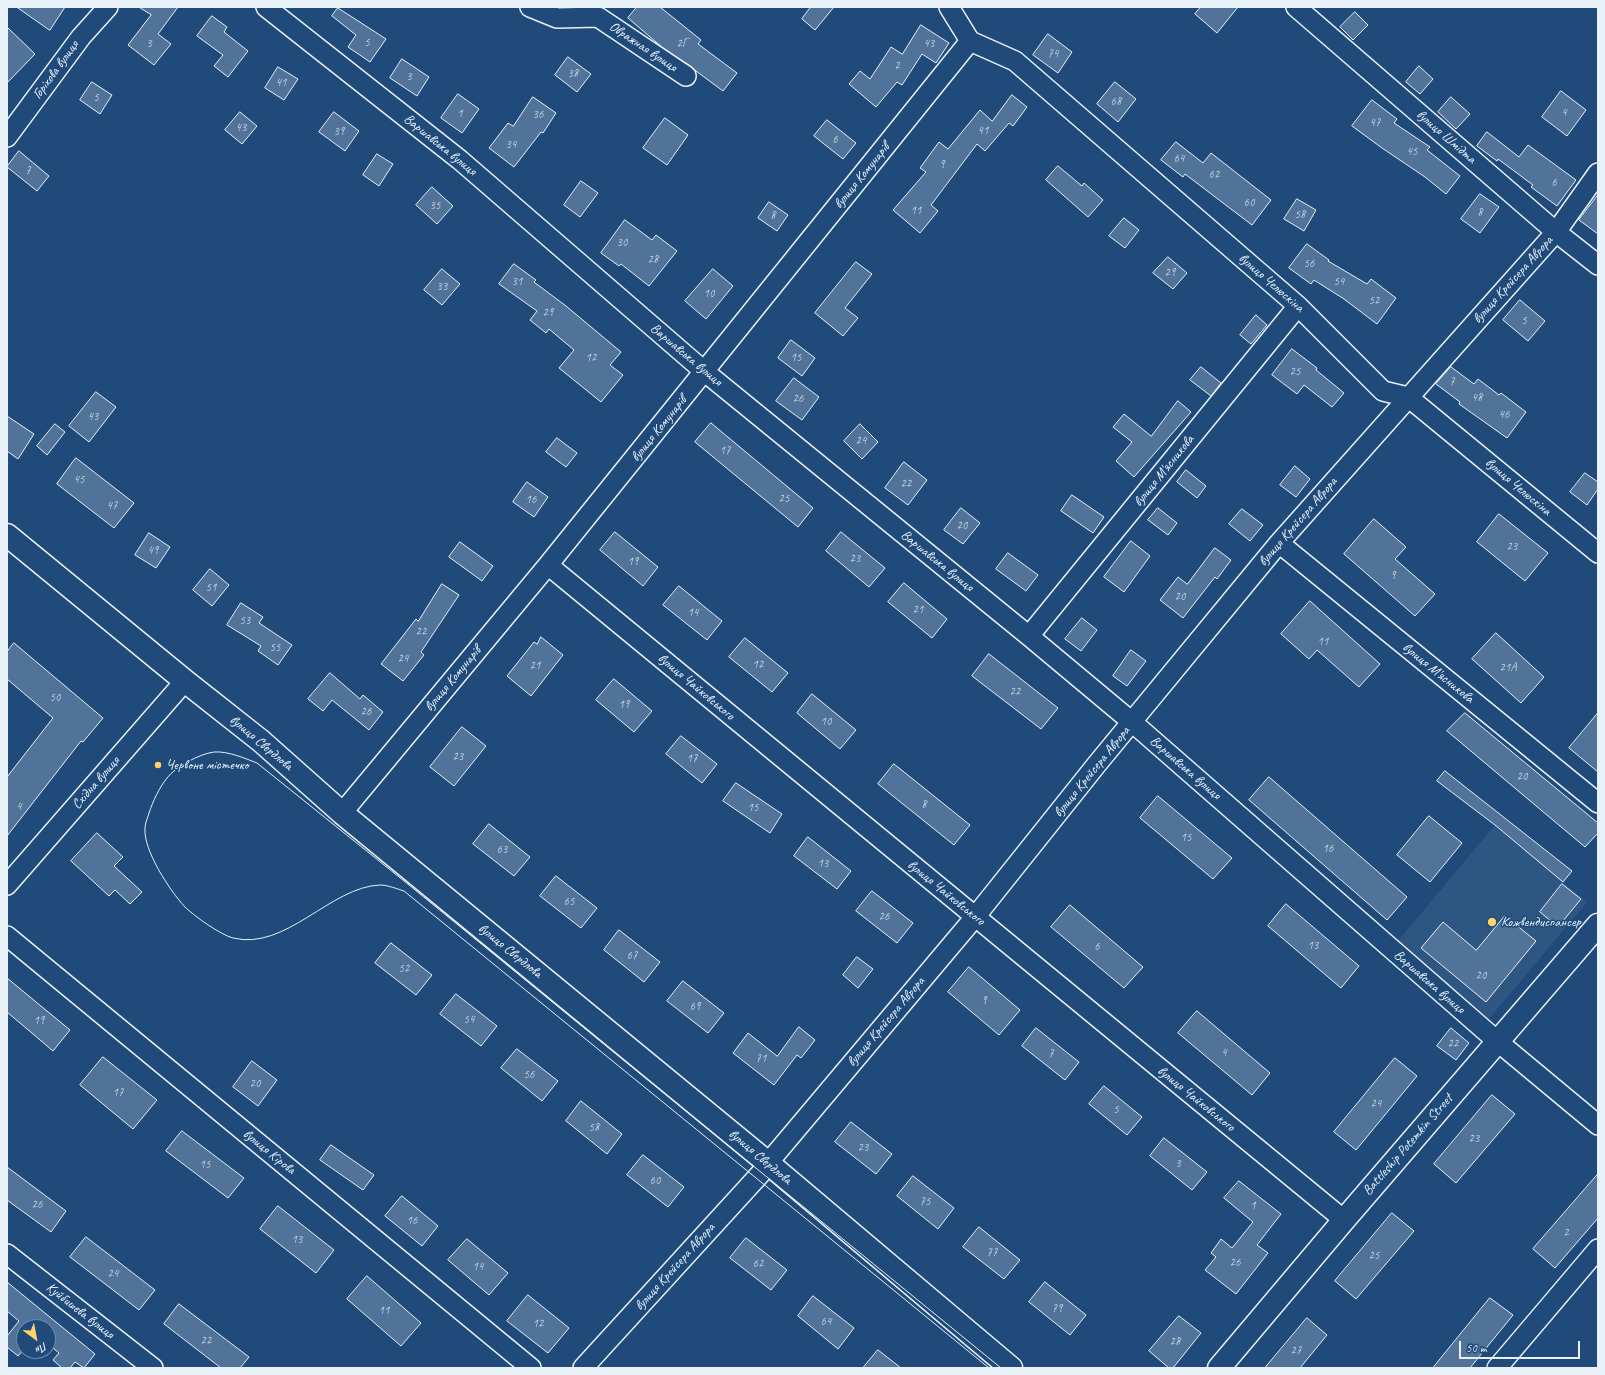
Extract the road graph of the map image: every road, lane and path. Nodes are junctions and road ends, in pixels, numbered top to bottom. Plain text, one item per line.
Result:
1 (108, 7) edge
2 (266, 7) edge
3 (530, 7) edge
4 (949, 7) edge
5 (1296, 7) edge
6 (970, 41) junction
7 (686, 76) dead end
8 (7, 137) edge
9 (1598, 173) edge
10 (1556, 232) junction
11 (1598, 266) edge
12 (1298, 306) junction
13 (705, 372) junction
14 (1408, 397) junction
15 (7, 536) edge
16 (1279, 544) junction
17 (1598, 553) edge
18 (548, 565) junction
19 (1029, 636) junction
20 (185, 682) junction
21 (1132, 722) junction
22 (1598, 803) edge
23 (342, 813) junction
24 (7, 885) edge
25 (975, 917) junction
26 (1598, 924) edge
27 (7, 936) edge
28 (1497, 1041) junction
29 (1598, 1125) edge
30 (768, 1163) junction
31 (1344, 1220) junction
32 (1598, 1249) edge
33 (7, 1254) edge
34 (153, 1368) edge
35 (531, 1368) edge
36 (583, 1368) edge
37 (1011, 1368) edge
38 (1219, 1368) edge
39 (1496, 1368) edge

1 - 8 street, Горіхова вулиця
2 - 13 street, Варшавська вулиця
3 - 7 street, Овражная вулиця
4 - 6 street
5 - 10 street, вулиця Шмідта
6 - 12 street, вулиця Челюскіна
6 - 13 street, вулиця Комунарів
9 - 10 street, вулиця Крейсера Аврора
10 - 11 street, вулиця Шмідта
10 - 14 street, вулиця Крейсера Аврора
12 - 14 street, вулиця Челюскіна
12 - 19 street, вулиця М'ясникова
13 - 18 street, вулиця Комунарів
13 - 19 street, Варшавська вулиця
14 - 16 street, вулиця Крейсера Аврора
14 - 17 street, вулиця Челюскіна
15 - 20 street, вулиця Свердлова
16 - 21 street, вулиця Крейсера Аврора
16 - 22 street, вулиця М'ясникова
18 - 23 street, вулиця Комунарів
18 - 25 street, вулиця Чайковського
19 - 21 street, Варшавська вулиця
20 - 23 street, вулиця Свердлова
20 - 24 street, Східна вулиця
21 - 25 street, вулиця Крейсера Аврора
21 - 28 street, Варшавська вулиця
23 - 30 street, вулиця Свердлова
25 - 30 street, вулиця Крейсера Аврора
25 - 31 street, вулиця Чайковського
26 - 28 street, Battleship Potemkin Street
27 - 35 street, вулиця Кірова
28 - 29 street, Варшавська вулиця
28 - 31 street, Battleship Potemkin Street
30 - 36 street, вулиця Крейсера Аврора
30 - 37 street, вулиця Свердлова
31 - 38 street, Battleship Potemkin Street
32 - 39 street
33 - 34 street, Куйбишева вулиця

